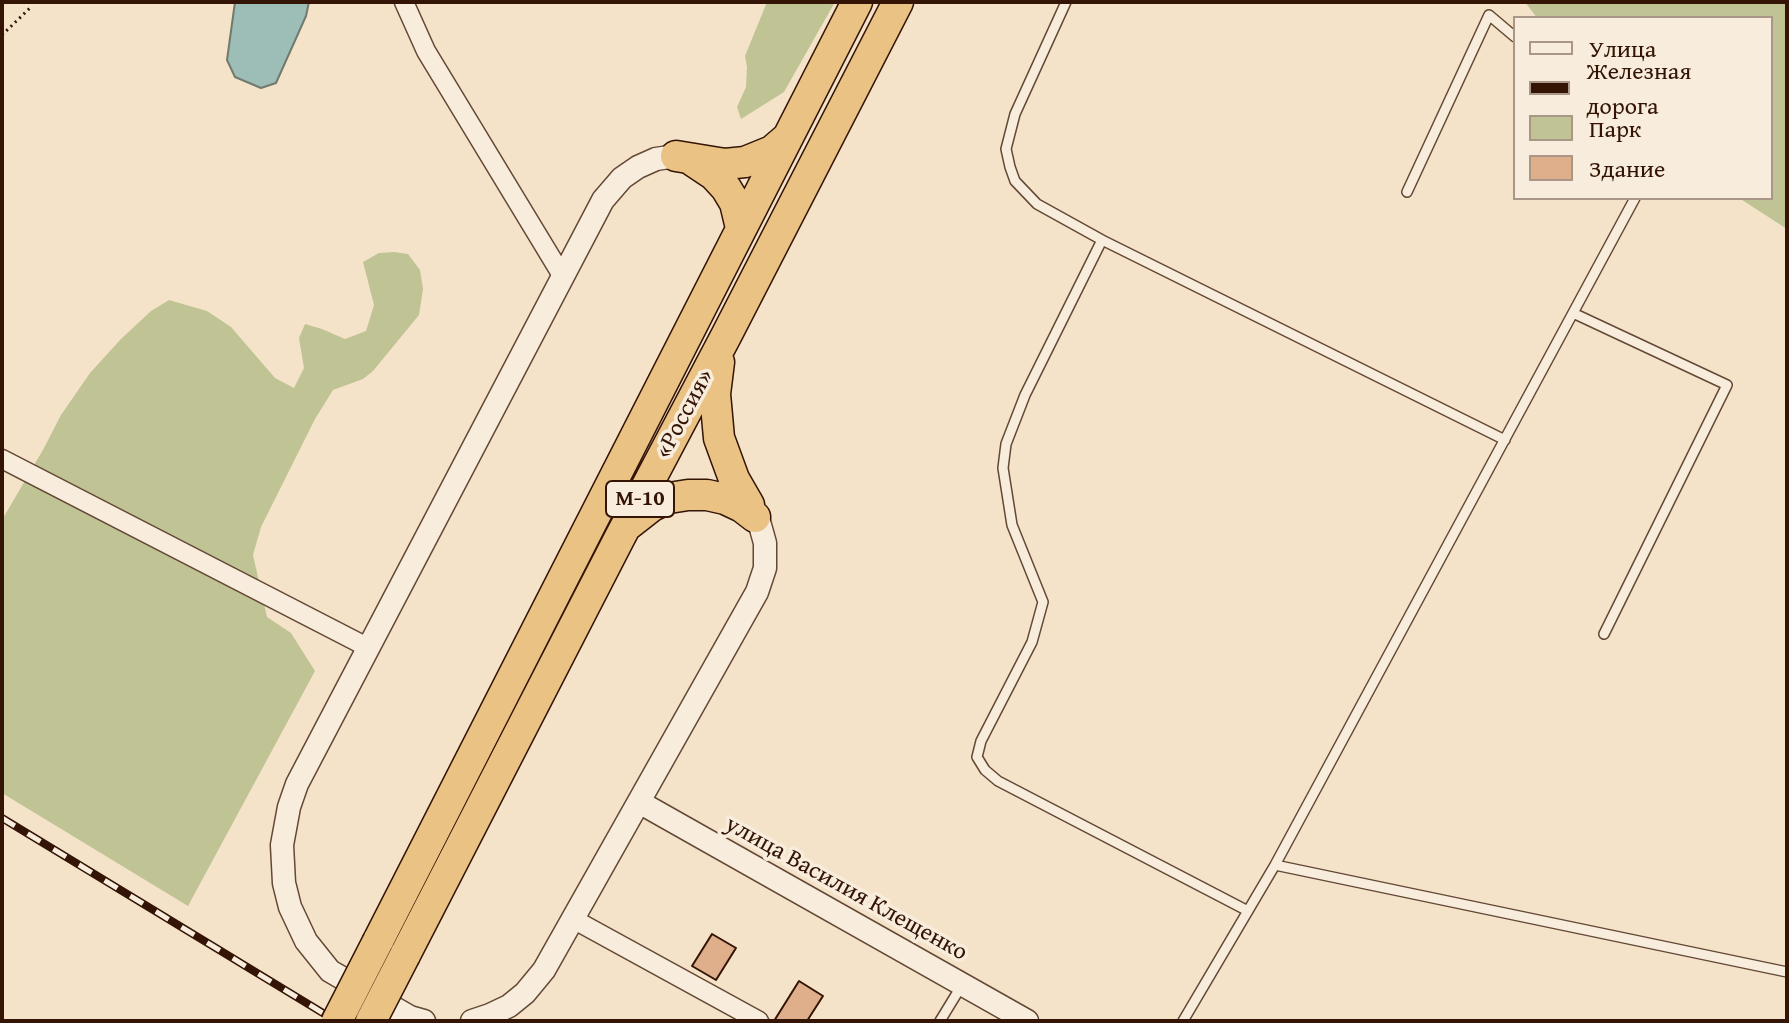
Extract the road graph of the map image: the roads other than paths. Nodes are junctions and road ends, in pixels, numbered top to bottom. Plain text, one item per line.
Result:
1 (404, 2) edge
2 (857, 2) edge
3 (898, 2) edge
4 (1066, 2) edge
5 (1513, 35) edge
6 (787, 138) junction
7 (676, 156) junction
8 (1407, 192) dead end
9 (1634, 200) edge
10 (741, 228) junction
11 (1102, 240) junction
12 (563, 277) junction
13 (1573, 313) junction
14 (726, 336) junction
15 (1505, 440) junction
16 (2, 459) edge
17 (753, 512) junction
18 (619, 539) junction
19 (1604, 634) dead end
20 (369, 648) junction
21 (639, 802) junction
22 (1275, 865) junction
23 (1248, 911) junction
24 (573, 919) junction
25 (1787, 972) edge
26 (962, 985) junction
27 (337, 1021) edge
28 (371, 1021) edge
29 (424, 1021) edge
30 (472, 1021) edge
31 (759, 1021) edge
32 (940, 1021) edge
33 (1027, 1021) edge
34 (1183, 1021) edge

1 - 12 street
2 - 6 highway, «Россия» / М-10
3 - 14 highway, «Россия» / М-10
4 - 11 lane
5 - 8 lane
6 - 7 highway
6 - 10 highway, «Россия» / М-10
7 - 10 highway
7 - 12 street
9 - 13 lane
10 - 27 highway, «Россия» / М-10, bridge
11 - 15 lane
11 - 23 lane
12 - 20 street
13 - 15 lane
13 - 19 lane
14 - 17 highway
14 - 18 highway, «Россия» / М-10
15 - 22 lane
16 - 20 street
17 - 18 highway
17 - 21 street
18 - 28 highway, «Россия» / М-10, bridge
20 - 29 street
21 - 24 street
21 - 26 street, улица Василия Клещенко
22 - 23 lane
22 - 25 lane
23 - 34 lane
24 - 30 street
24 - 31 street
26 - 32 lane
26 - 33 street, улица Василия Клещенко

